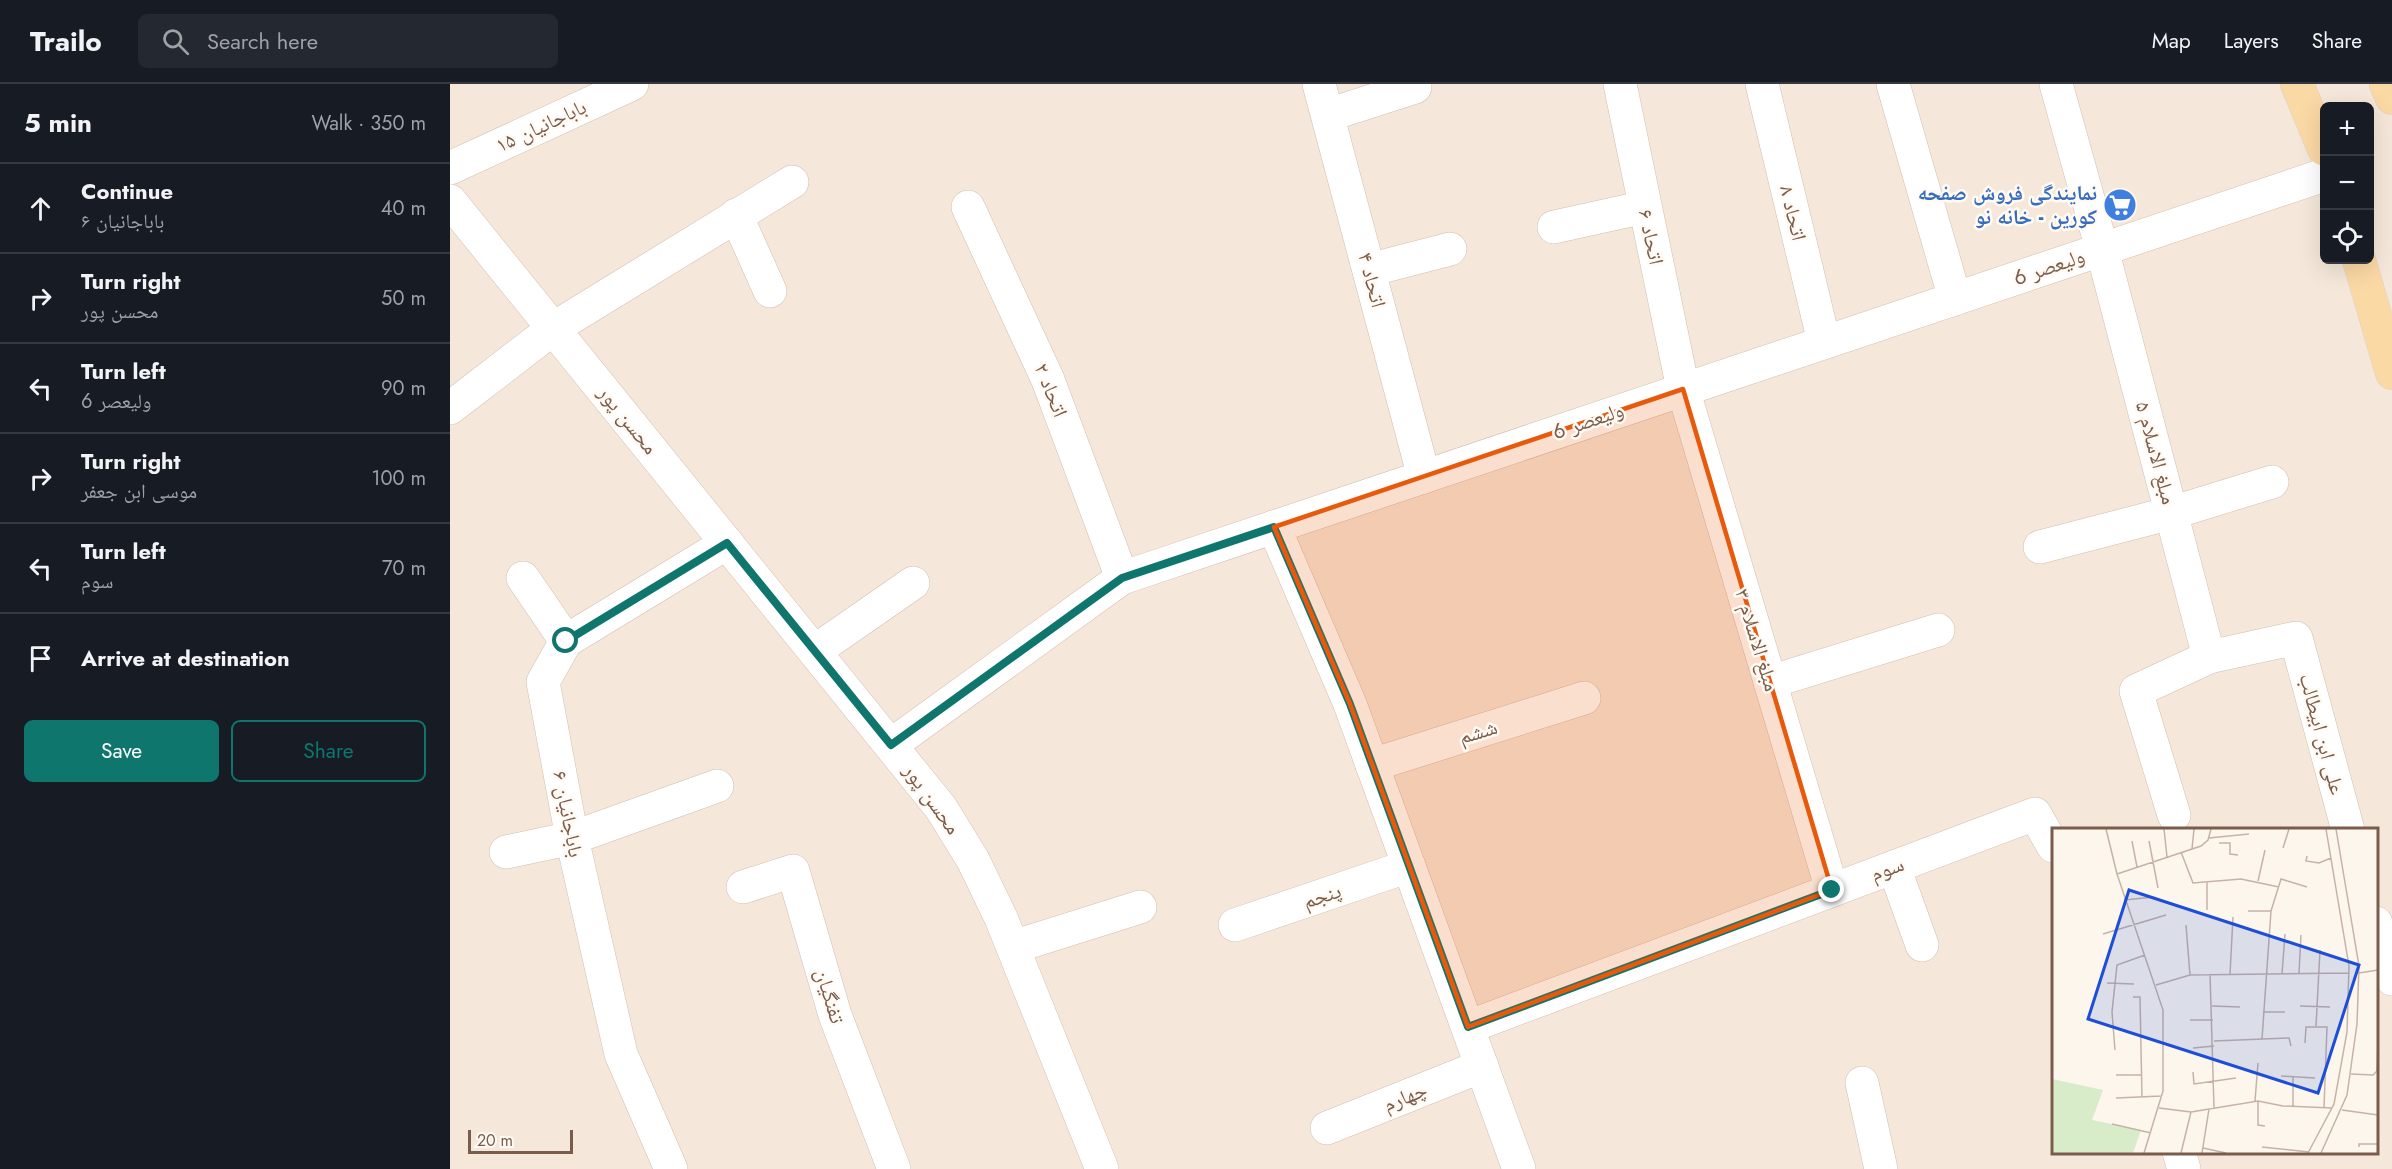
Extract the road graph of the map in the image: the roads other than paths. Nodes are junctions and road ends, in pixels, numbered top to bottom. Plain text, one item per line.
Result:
1 (632, 84) edge
2 (1320, 84) edge
3 (1620, 84) edge
4 (1762, 84) edge
5 (1893, 84) edge
6 (2056, 84) edge
7 (2297, 84) edge
8 (2386, 84) edge
9 (1415, 87) dead end
10 (2392, 98) edge
11 (1328, 115) junction
12 (2320, 137) edge
13 (450, 168) edge
14 (2320, 177) edge
15 (792, 182) dead end
16 (450, 201) edge
17 (968, 207) dead end
18 (1645, 207) junction
19 (736, 215) junction
20 (1554, 227) dead end
21 (1450, 249) dead end
22 (2103, 249) junction
23 (2360, 264) edge
24 (1369, 270) junction
25 (770, 291) dead end
26 (1955, 298) junction
27 (554, 328) junction
28 (1824, 342) junction
29 (2392, 373) edge
30 (1683, 389) junction
31 (450, 408) edge
32 (1424, 477) junction
33 (2272, 482) dead end
34 (2171, 513) junction
35 (1274, 527) junction
36 (727, 543) junction
37 (2040, 547) dead end
38 (523, 578) dead end
39 (1122, 578) junction
40 (913, 584) dead end
41 (1938, 630) dead end
42 (566, 641) junction
43 (815, 651) junction
44 (2210, 657) junction
45 (1770, 682) junction
46 (1584, 698) dead end
47 (891, 745) junction
48 (1372, 765) junction
49 (717, 786) dead end
50 (2174, 815) dead end
51 (2347, 828) edge
52 (572, 838) junction
53 (2052, 844) edge
54 (506, 852) dead end
55 (1409, 866) junction
56 (1894, 867) junction
57 (743, 887) dead end
58 (1832, 890) junction
59 (1140, 907) dead end
60 (1235, 926) dead end
61 (2377, 926) edge
62 (1922, 945) dead end
63 (1013, 947) junction
64 (2392, 979) edge
65 (1468, 1027) junction
66 (1482, 1066) junction
67 (1862, 1083) dead end
68 (1327, 1128) dead end
69 (2180, 1154) edge
70 (671, 1169) edge
71 (894, 1169) edge
72 (1102, 1169) edge
73 (1519, 1169) edge
74 (1881, 1169) edge
75 (2184, 1169) edge

1 - 13 street, باباجانیان ۱۵
2 - 11 street, اتحاد ۴
3 - 18 street, اتحاد ۶
4 - 28 street, اتحاد ۸
5 - 26 street
6 - 22 street, مبلغ الاسلام ۵
7 - 12 main road
8 - 10 main road
9 - 11 street
11 - 24 street, اتحاد ۴
14 - 22 street, ولیعصر 6
15 - 19 street
16 - 27 street, محسن پور
17 - 39 street, اتحاد ۲
18 - 20 street
18 - 30 street, اتحاد ۶
19 - 25 street
19 - 27 street
21 - 24 street
22 - 26 street, ولیعصر 6
22 - 34 street, مبلغ الاسلام ۵
23 - 29 main road
24 - 32 street, اتحاد ۴
26 - 28 street, ولیعصر 6
27 - 31 street
27 - 36 street, محسن پور
28 - 30 street, ولیعصر 6
30 - 32 street, ولیعصر 6
30 - 45 street, مبلغ الاسلام ۳
32 - 35 street, ولیعصر 6
33 - 34 street
34 - 37 street
34 - 44 street, مبلغ الاسلام ۵
35 - 39 street, ولیعصر 6
35 - 48 street
36 - 42 street, باباجانیان ۶
36 - 43 street, محسن پور
38 - 42 street
39 - 47 street, ولیعصر 6
40 - 43 street
41 - 45 street
42 - 52 street, باباجانیان ۶
43 - 47 street, محسن پور
44 - 50 street
44 - 51 street, علی ابن ابیطالب
45 - 58 street, مبلغ الاسلام ۳
46 - 48 street, ششم
47 - 63 street, محسن پور
48 - 55 street
49 - 52 street
52 - 54 street
52 - 70 street, باباجانیان ۶
53 - 56 street, سوم
55 - 60 street, پنجم
55 - 65 street
56 - 58 street, سوم
56 - 62 street
57 - 71 street, تفنگیان
58 - 65 street, سوم
59 - 63 street
61 - 64 street
63 - 72 street, محسن پور
65 - 66 street
66 - 68 street, چهارم
66 - 73 street
67 - 74 street
69 - 75 street

